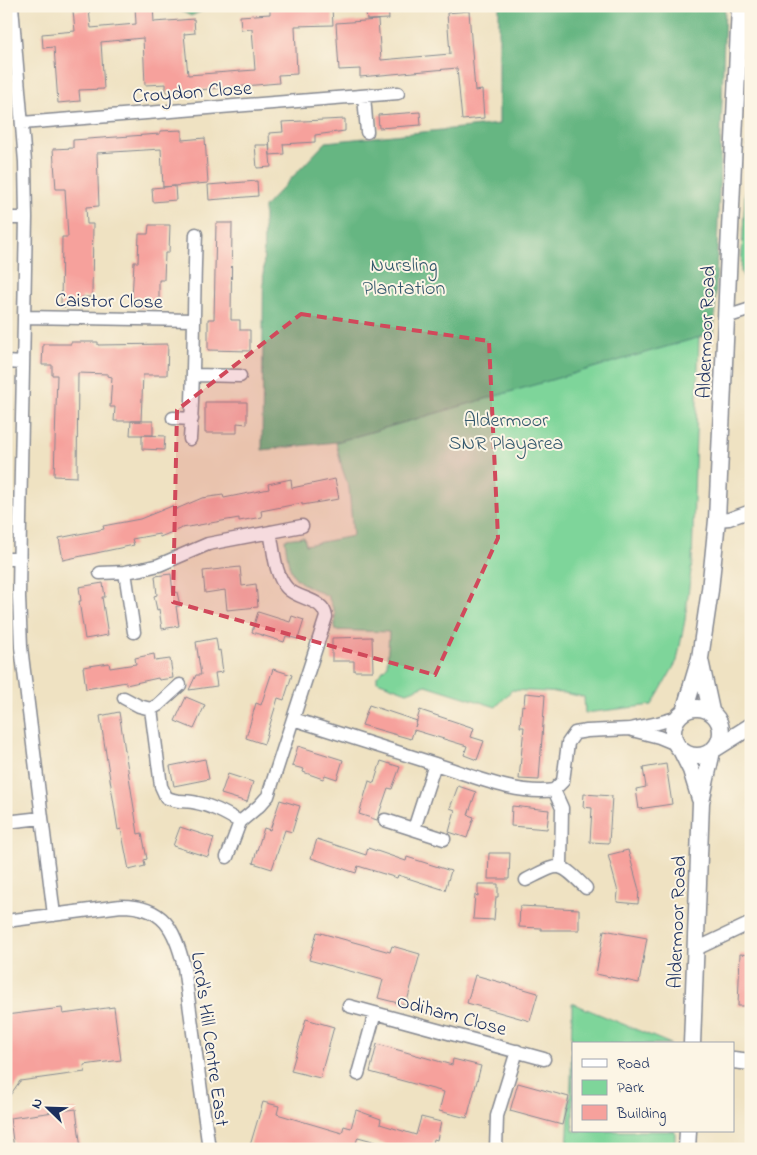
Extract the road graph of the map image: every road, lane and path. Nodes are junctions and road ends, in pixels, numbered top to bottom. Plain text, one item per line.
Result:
1 (12, 6) edge
2 (744, 12) edge
3 (12, 74) edge
4 (398, 93) dead end
5 (364, 96) junction
6 (22, 123) junction
7 (367, 132) dead end
8 (6, 218) edge
9 (26, 218) junction
10 (196, 234) dead end
11 (751, 309) edge
12 (24, 317) junction
13 (726, 317) junction
14 (193, 320) junction
15 (6, 362) edge
16 (23, 363) junction
17 (194, 375) junction
18 (240, 376) dead end
19 (173, 418) dead end
20 (192, 419) junction
21 (190, 438) dead end
22 (751, 511) edge
23 (716, 520) junction
24 (302, 526) dead end
25 (270, 532) junction
26 (6, 559) edge
27 (20, 559) junction
28 (125, 572) junction
29 (100, 573) dead end
30 (134, 632) dead end
31 (700, 658) junction
32 (180, 685) dead end
33 (124, 698) dead end
34 (151, 709) junction
35 (681, 714) junction
36 (714, 715) junction
37 (294, 719) junction
38 (748, 727) edge
39 (630, 729) junction
40 (679, 747) junction
41 (714, 750) junction
42 (435, 764) junction
43 (554, 790) junction
44 (701, 802) junction
45 (42, 818) junction
46 (385, 820) dead end
47 (6, 822) edge
48 (240, 822) junction
49 (414, 829) junction
50 (444, 838) dead end
51 (227, 857) dead end
52 (561, 867) junction
53 (526, 880) dead end
54 (586, 888) dead end
55 (54, 915) junction
56 (6, 921) edge
57 (751, 923) edge
58 (696, 949) junction
59 (350, 1006) dead end
60 (375, 1013) junction
61 (692, 1042) edge
62 (517, 1052) junction
63 (544, 1059) dead end
64 (734, 1060) edge
65 (751, 1062) edge
66 (358, 1074) dead end
67 (688, 1132) edge
68 (209, 1149) edge
69 (496, 1149) edge
70 (687, 1149) edge

1 - 3 street
2 - 13 street, Aldermoor Road
3 - 6 street
4 - 5 street, Croydon Close
5 - 6 street, Croydon Close
5 - 7 street
6 - 9 street
8 - 9 street
9 - 12 street
10 - 14 street
11 - 13 street
12 - 14 street, Caistor Close
12 - 16 street
13 - 23 street, Aldermoor Road
14 - 17 street
15 - 16 street
16 - 27 street
17 - 18 street
17 - 20 street
19 - 20 street
20 - 21 street
22 - 23 street
23 - 31 street, Aldermoor Road
24 - 25 street
25 - 28 street
25 - 37 street
26 - 27 street
27 - 45 street
28 - 29 street
28 - 30 street
31 - 35 street, Aldermoor Road
31 - 36 street, Aldermoor Road
32 - 34 street
33 - 34 street
34 - 48 street
35 - 36 street
35 - 39 street
35 - 40 street
36 - 38 street
36 - 41 street
37 - 42 street
37 - 48 street
38 - 41 street
39 - 40 street
39 - 43 street
40 - 41 street
40 - 44 street, Aldermoor Road
41 - 44 street, Aldermoor Road
42 - 43 street
42 - 49 street
43 - 52 street
44 - 58 street, Aldermoor Road
45 - 47 street
45 - 55 street
46 - 49 street
48 - 51 street
49 - 50 street
52 - 53 street
52 - 54 street
55 - 56 street, Lord's Hill Centre East
55 - 68 street, Lord's Hill Centre East
57 - 58 street
58 - 61 street, Aldermoor Road
59 - 60 street, Odiham Close
60 - 62 street, Odiham Close
60 - 66 street
62 - 63 street, Odiham Close
62 - 69 street
64 - 65 street
67 - 70 street

